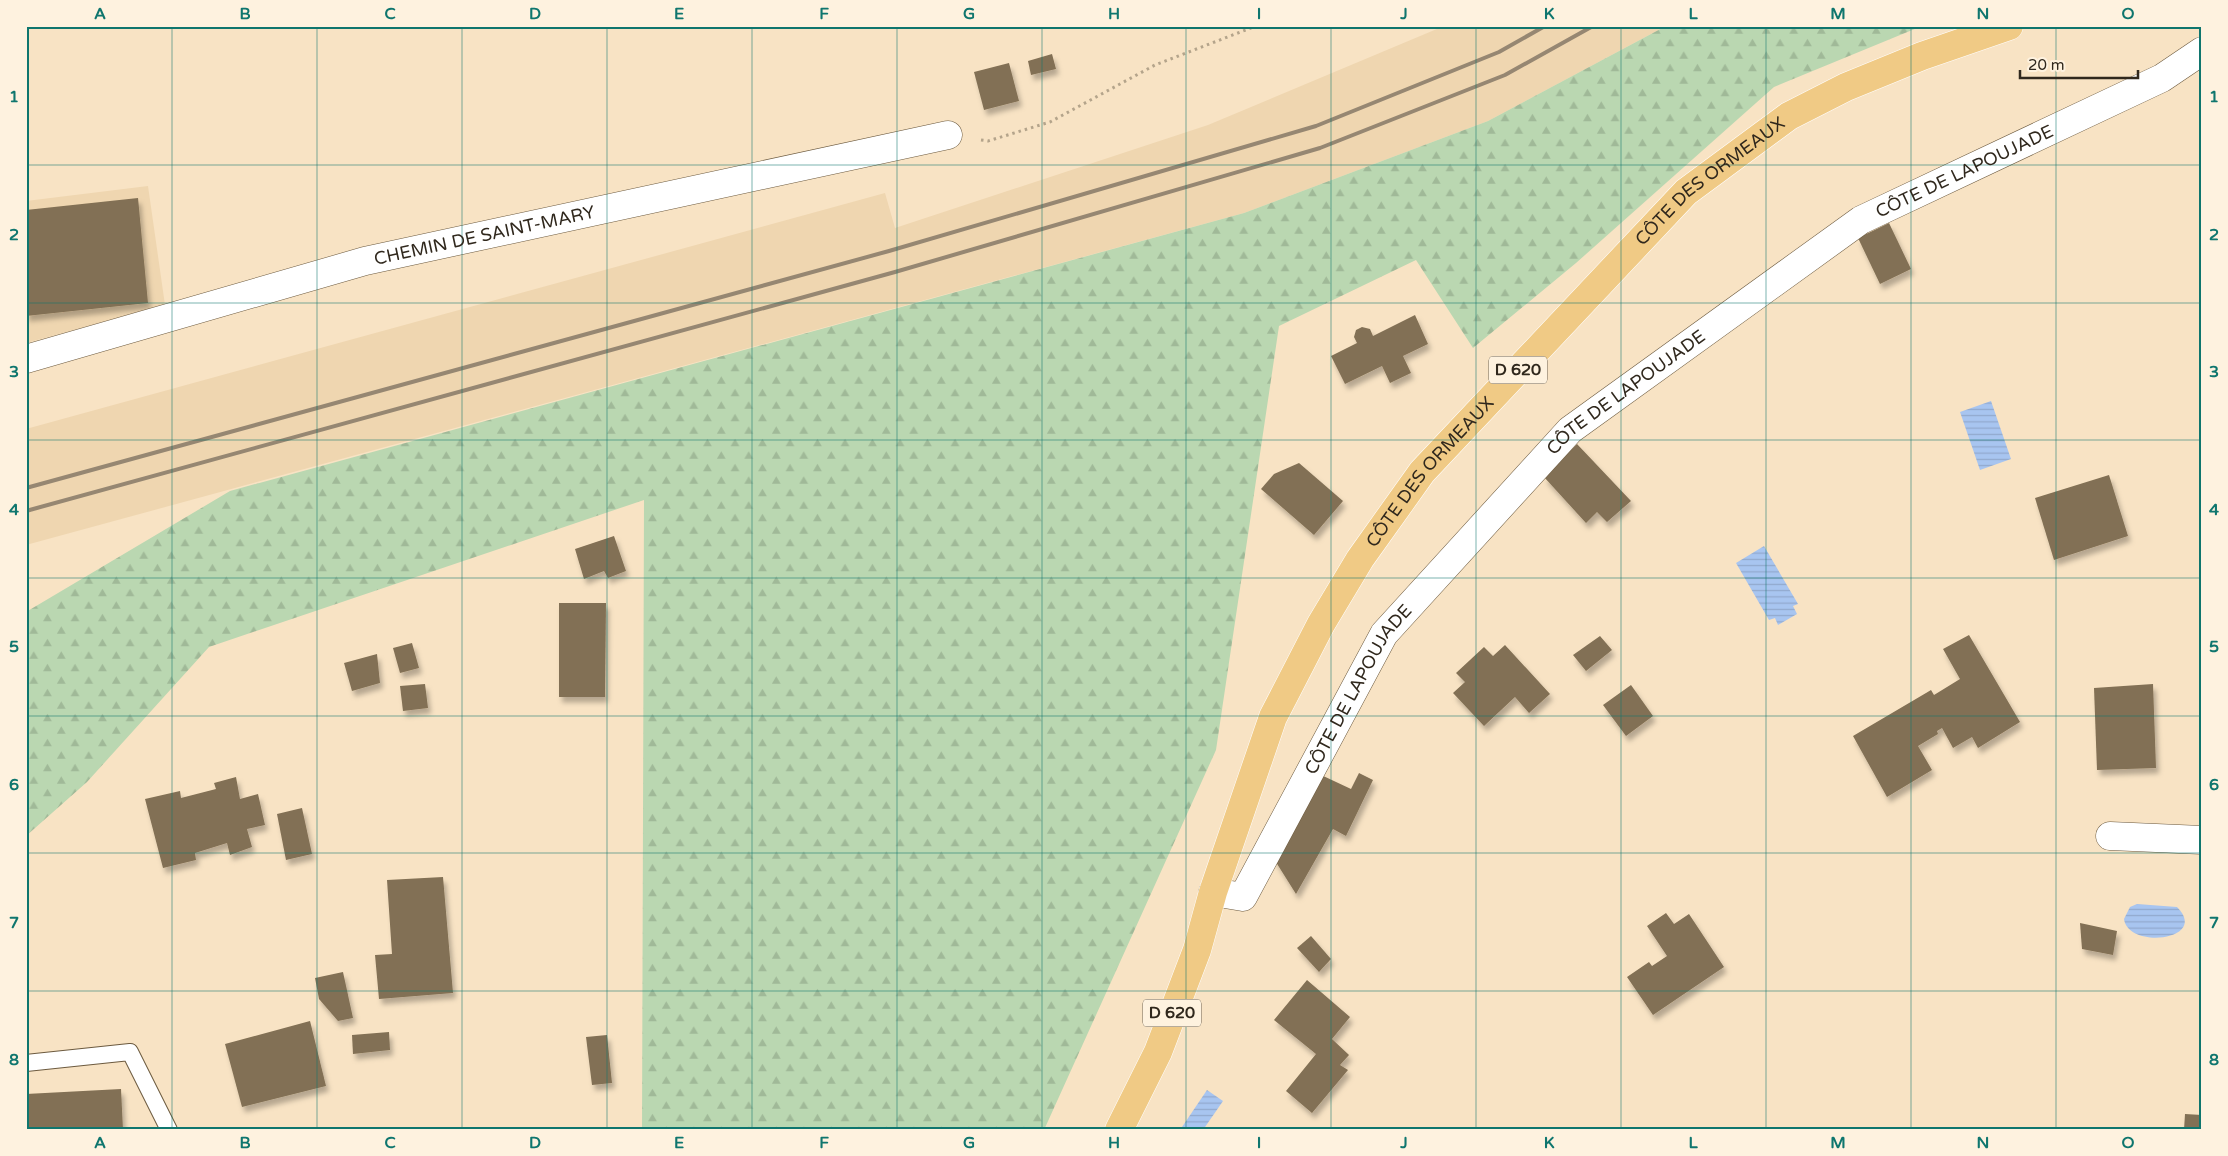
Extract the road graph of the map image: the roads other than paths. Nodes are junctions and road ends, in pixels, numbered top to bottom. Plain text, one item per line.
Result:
1 (2009, 26) edge
2 (2202, 51) edge
3 (948, 134) road end
4 (26, 359) edge
5 (2110, 836) dead end
6 (2202, 840) edge
7 (1213, 892) junction
8 (26, 1063) edge
9 (169, 1130) edge
10 (1119, 1130) edge

1 - 7 main road, CÔTE DES ORMEAUX / D 620
2 - 7 street, CÔTE DE LAPOUJADE
3 - 4 street, CHEMIN DE SAINT-MARY
5 - 6 street
7 - 10 main road, D 620
8 - 9 lane

